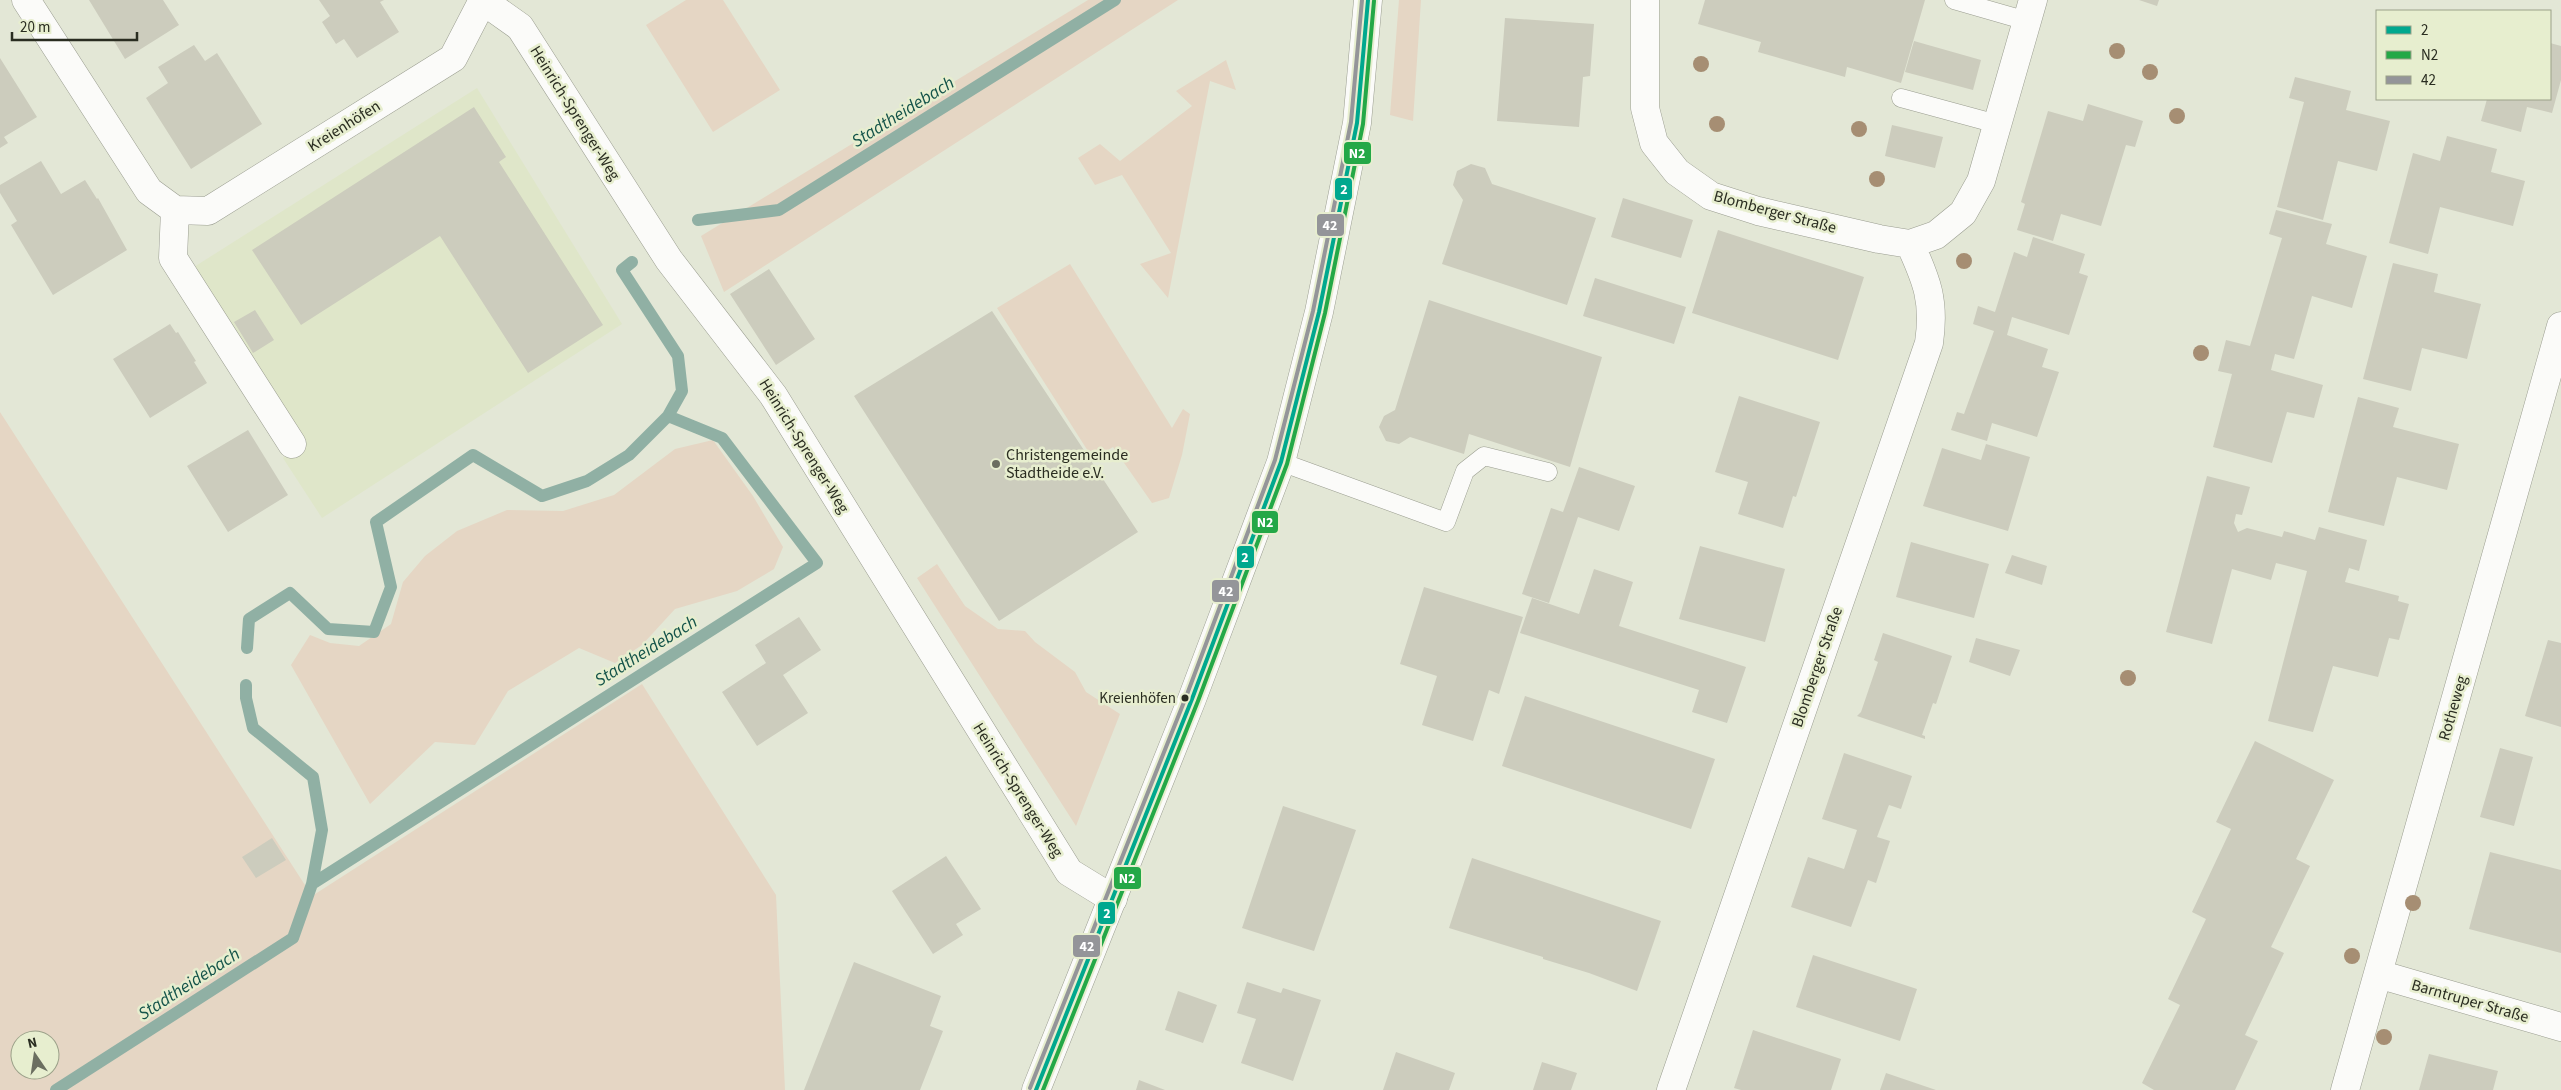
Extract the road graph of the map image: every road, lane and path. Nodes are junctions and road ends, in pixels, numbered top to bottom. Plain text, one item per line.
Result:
1 (26, 0) edge
2 (483, 0) edge
3 (1368, 0) edge
4 (1645, 0) edge
5 (1954, 0) edge
6 (2030, 10) edge
7 (1901, 98) dead end
8 (1997, 124) junction
9 (175, 210) junction
10 (1910, 244) junction
11 (2561, 326) edge
12 (292, 444) dead end
13 (1281, 462) junction
14 (1548, 472) dead end
15 (1113, 899) junction
16 (2378, 974) junction
17 (2561, 1027) edge
18 (1036, 1090) edge
19 (1671, 1090) edge
20 (2345, 1090) edge

1 - 9 street
2 - 9 street, Kreienhöfen
2 - 15 street, Heinrich-Sprenger-Weg
3 - 13 street
4 - 10 street, Blomberger Straße
5 - 6 lane
6 - 8 street, Blomberger Straße
7 - 8 lane
8 - 10 street, Blomberger Straße
9 - 12 street
10 - 19 street, Blomberger Straße
11 - 16 street, Rotheweg
13 - 14 lane
13 - 15 street
15 - 18 street
16 - 17 street, Barntruper Straße
16 - 20 street, Rotheweg

